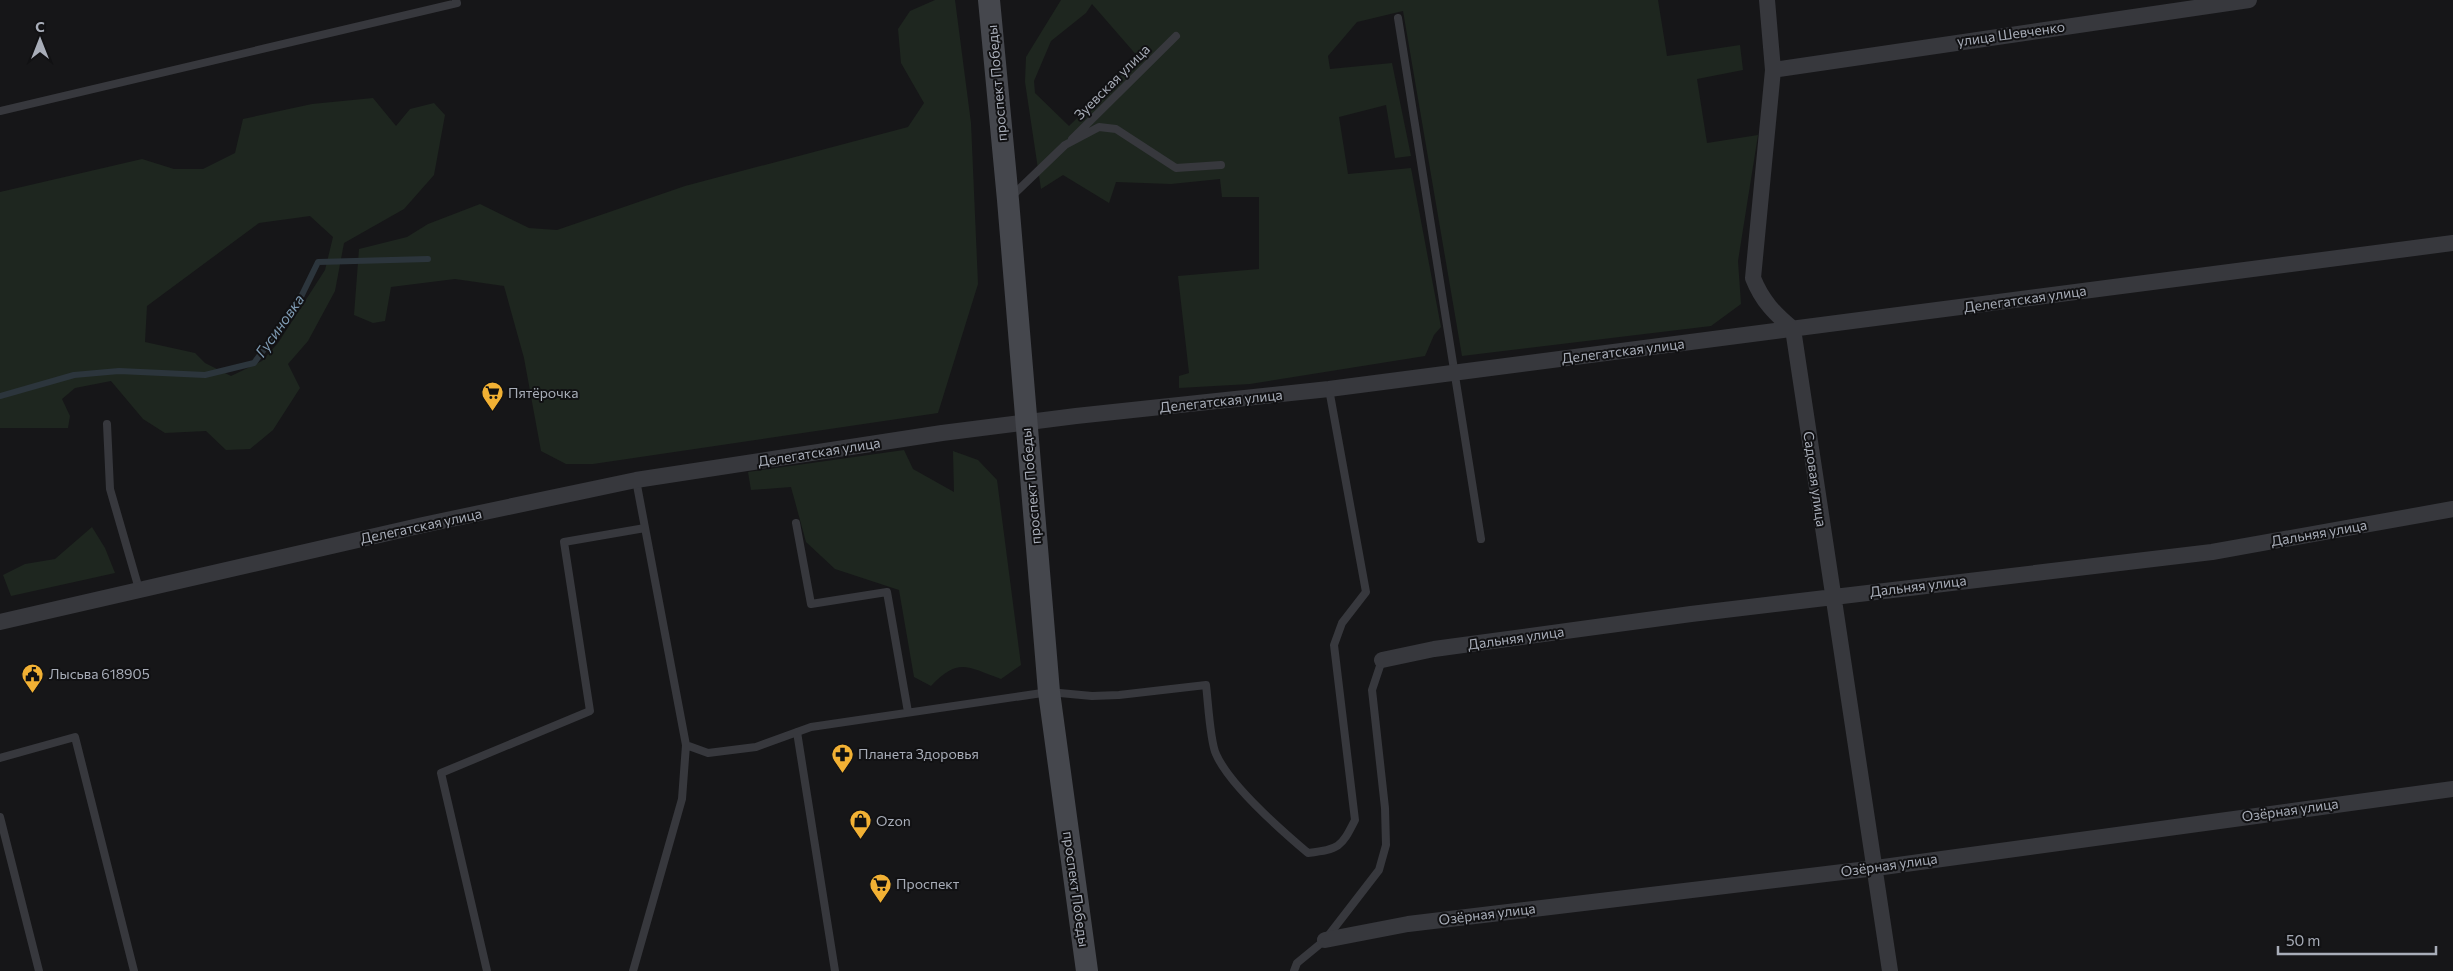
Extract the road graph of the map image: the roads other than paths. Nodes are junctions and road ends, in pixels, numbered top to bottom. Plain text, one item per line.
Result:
1 (456, 0) edge
2 (989, 0) edge
3 (1767, 0) edge
4 (2249, 0) edge
5 (1398, 18) dead end
6 (1176, 36) dead end
7 (1773, 70) junction
8 (0, 111) edge
9 (1065, 145) junction
10 (1221, 165) dead end
11 (1008, 200) junction
12 (2453, 243) edge
13 (1793, 330) junction
14 (1454, 373) junction
15 (1329, 389) junction
16 (1025, 422) junction
17 (107, 424) dead end
18 (636, 480) junction
19 (2453, 509) edge
20 (796, 523) dead end
21 (645, 528) junction
22 (1481, 539) dead end
23 (139, 589) junction
24 (1833, 596) junction
25 (0, 622) edge
26 (1382, 660) joint
27 (1049, 692) junction
28 (908, 712) junction
29 (797, 732) junction
30 (686, 745) junction
31 (0, 758) edge
32 (2453, 789) edge
33 (0, 817) edge
34 (1876, 868) junction
35 (1325, 940) junction
36 (39, 971) edge
37 (134, 971) edge
38 (487, 971) edge
39 (633, 971) edge
40 (835, 971) edge
41 (1087, 971) edge
42 (1294, 971) edge
43 (1890, 971) edge

1 - 8 lane
2 - 11 street, проспект Победы
3 - 7 street
4 - 7 street, улица Шевченко
5 - 14 lane
6 - 9 lane, Зуевская улица
7 - 13 street
9 - 10 lane, Зуевская улица
9 - 11 lane, Зуевская улица
11 - 16 street, проспект Победы
12 - 13 street, Делегатская улица
13 - 14 street, Делегатская улица
13 - 24 street, Садовая улица
14 - 15 street, Делегатская улица
14 - 22 lane
15 - 16 street, Делегатская улица
15 - 27 lane
16 - 18 street, Делегатская улица
16 - 27 street, проспект Победы
17 - 23 lane
18 - 21 lane
18 - 23 street, Делегатская улица
19 - 24 street, Дальняя улица
20 - 28 lane
21 - 30 lane
21 - 38 lane
23 - 25 street, Делегатская улица
24 - 26 street, Дальняя улица
24 - 34 street, Садовая улица
26 - 35 lane
27 - 28 lane
27 - 41 street, проспект Победы
28 - 29 lane
29 - 30 lane
29 - 40 lane
30 - 39 lane
31 - 37 lane
32 - 34 street, Озёрная улица
33 - 36 lane
34 - 35 street, Озёрная улица
34 - 43 street, Садовая улица
35 - 42 lane

